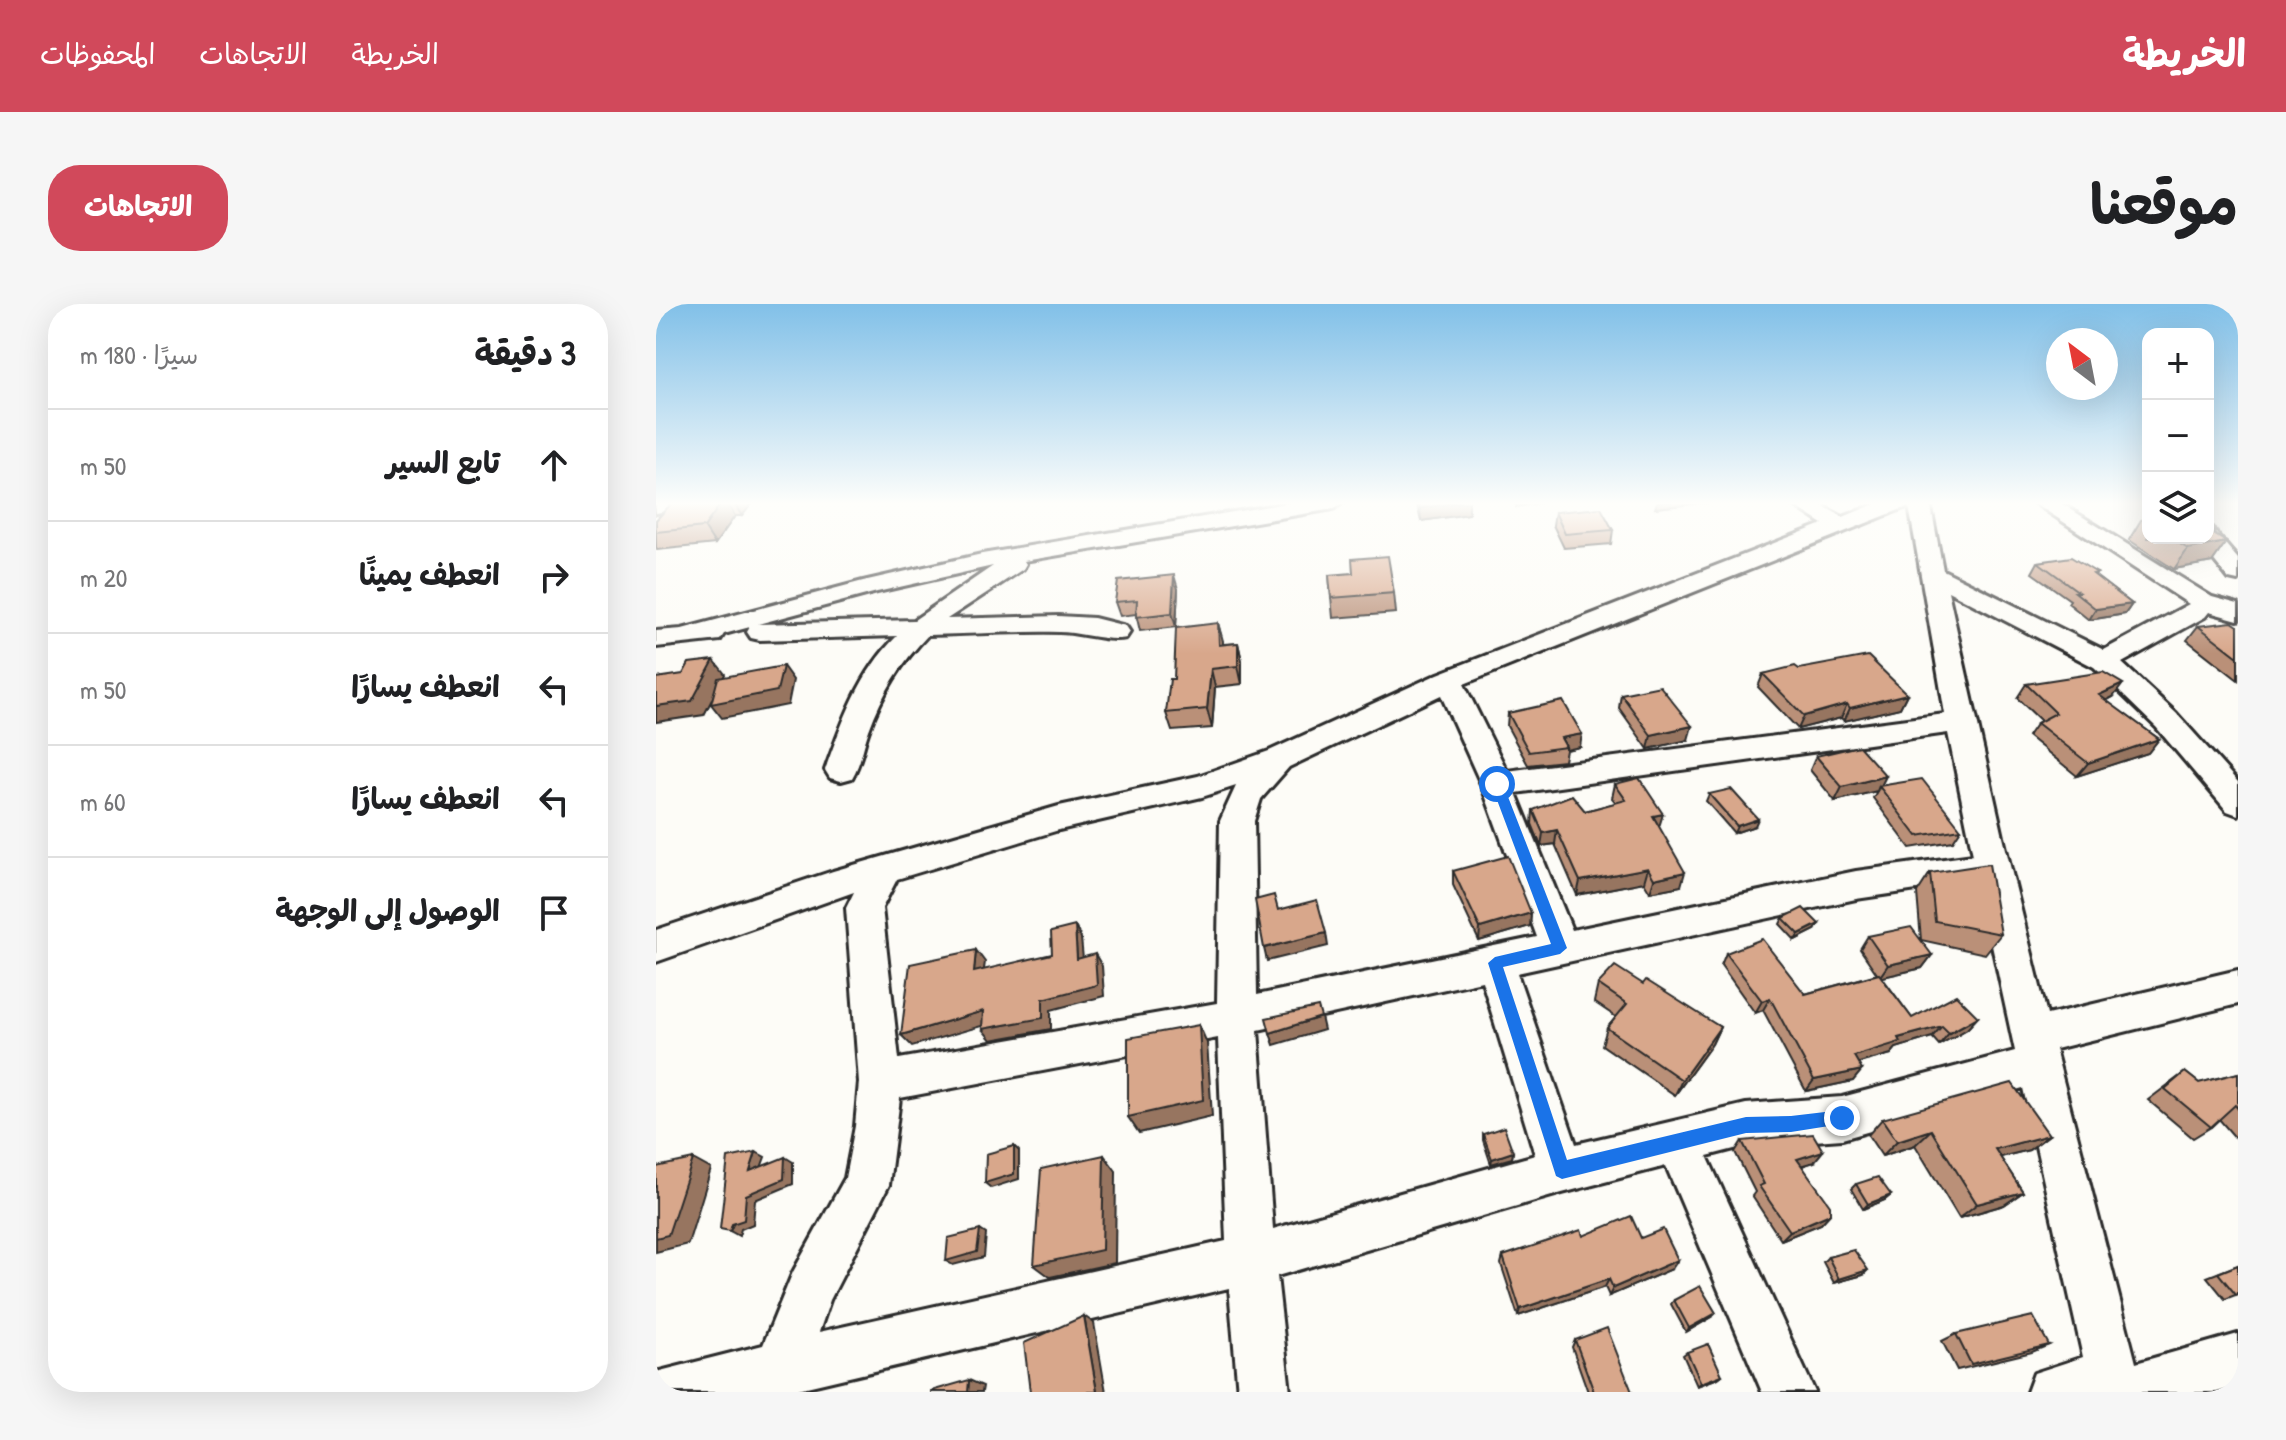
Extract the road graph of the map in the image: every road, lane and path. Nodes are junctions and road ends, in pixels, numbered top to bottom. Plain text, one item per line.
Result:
1 (1030, 553) edge
2 (1033, 553) edge
3 (1767, 553) edge
4 (1928, 553) edge
5 (2125, 553) edge
6 (1931, 573) junction
7 (2203, 602) junction
8 (2238, 612) edge
9 (916, 630) junction
10 (1117, 632) dead end
11 (689, 635) junction
12 (656, 639) edge
13 (2104, 661) junction
14 (1448, 680) junction
15 (1962, 721) junction
16 (1280, 759) junction
17 (841, 770) dead end
18 (1497, 784) junction
19 (2238, 803) edge
20 (1993, 866) junction
21 (884, 870) junction
22 (656, 946) edge
23 (1560, 948) junction
24 (1495, 963) junction
25 (2238, 987) edge
26 (1237, 1017) junction
27 (2036, 1050) junction
28 (880, 1082) junction
29 (1678, 1143) junction
30 (1562, 1170) junction
31 (1251, 1259) junction
32 (2238, 1360) edge
33 (776, 1379) edge
34 (2119, 1386) edge
35 (671, 1392) edge
36 (1264, 1392) edge
37 (1789, 1392) edge
38 (2053, 1392) edge

1 - 11 street
2 - 9 street
3 - 14 street
4 - 6 street
5 - 7 street
6 - 13 street
6 - 15 street
7 - 8 street
7 - 13 street
9 - 10 street
9 - 11 street
9 - 17 street
11 - 12 street
13 - 19 street
14 - 16 street
14 - 18 street
15 - 18 street
15 - 20 street
16 - 21 street
16 - 26 street
18 - 23 street
20 - 23 street
20 - 27 street
21 - 22 street
21 - 28 street
23 - 24 street
24 - 26 street
24 - 30 street
25 - 27 street
26 - 28 street
26 - 31 street
27 - 29 street
27 - 34 street
28 - 33 street
29 - 30 street
29 - 37 street
30 - 31 street
31 - 33 street
31 - 36 street
32 - 34 street
33 - 35 street
34 - 38 street

